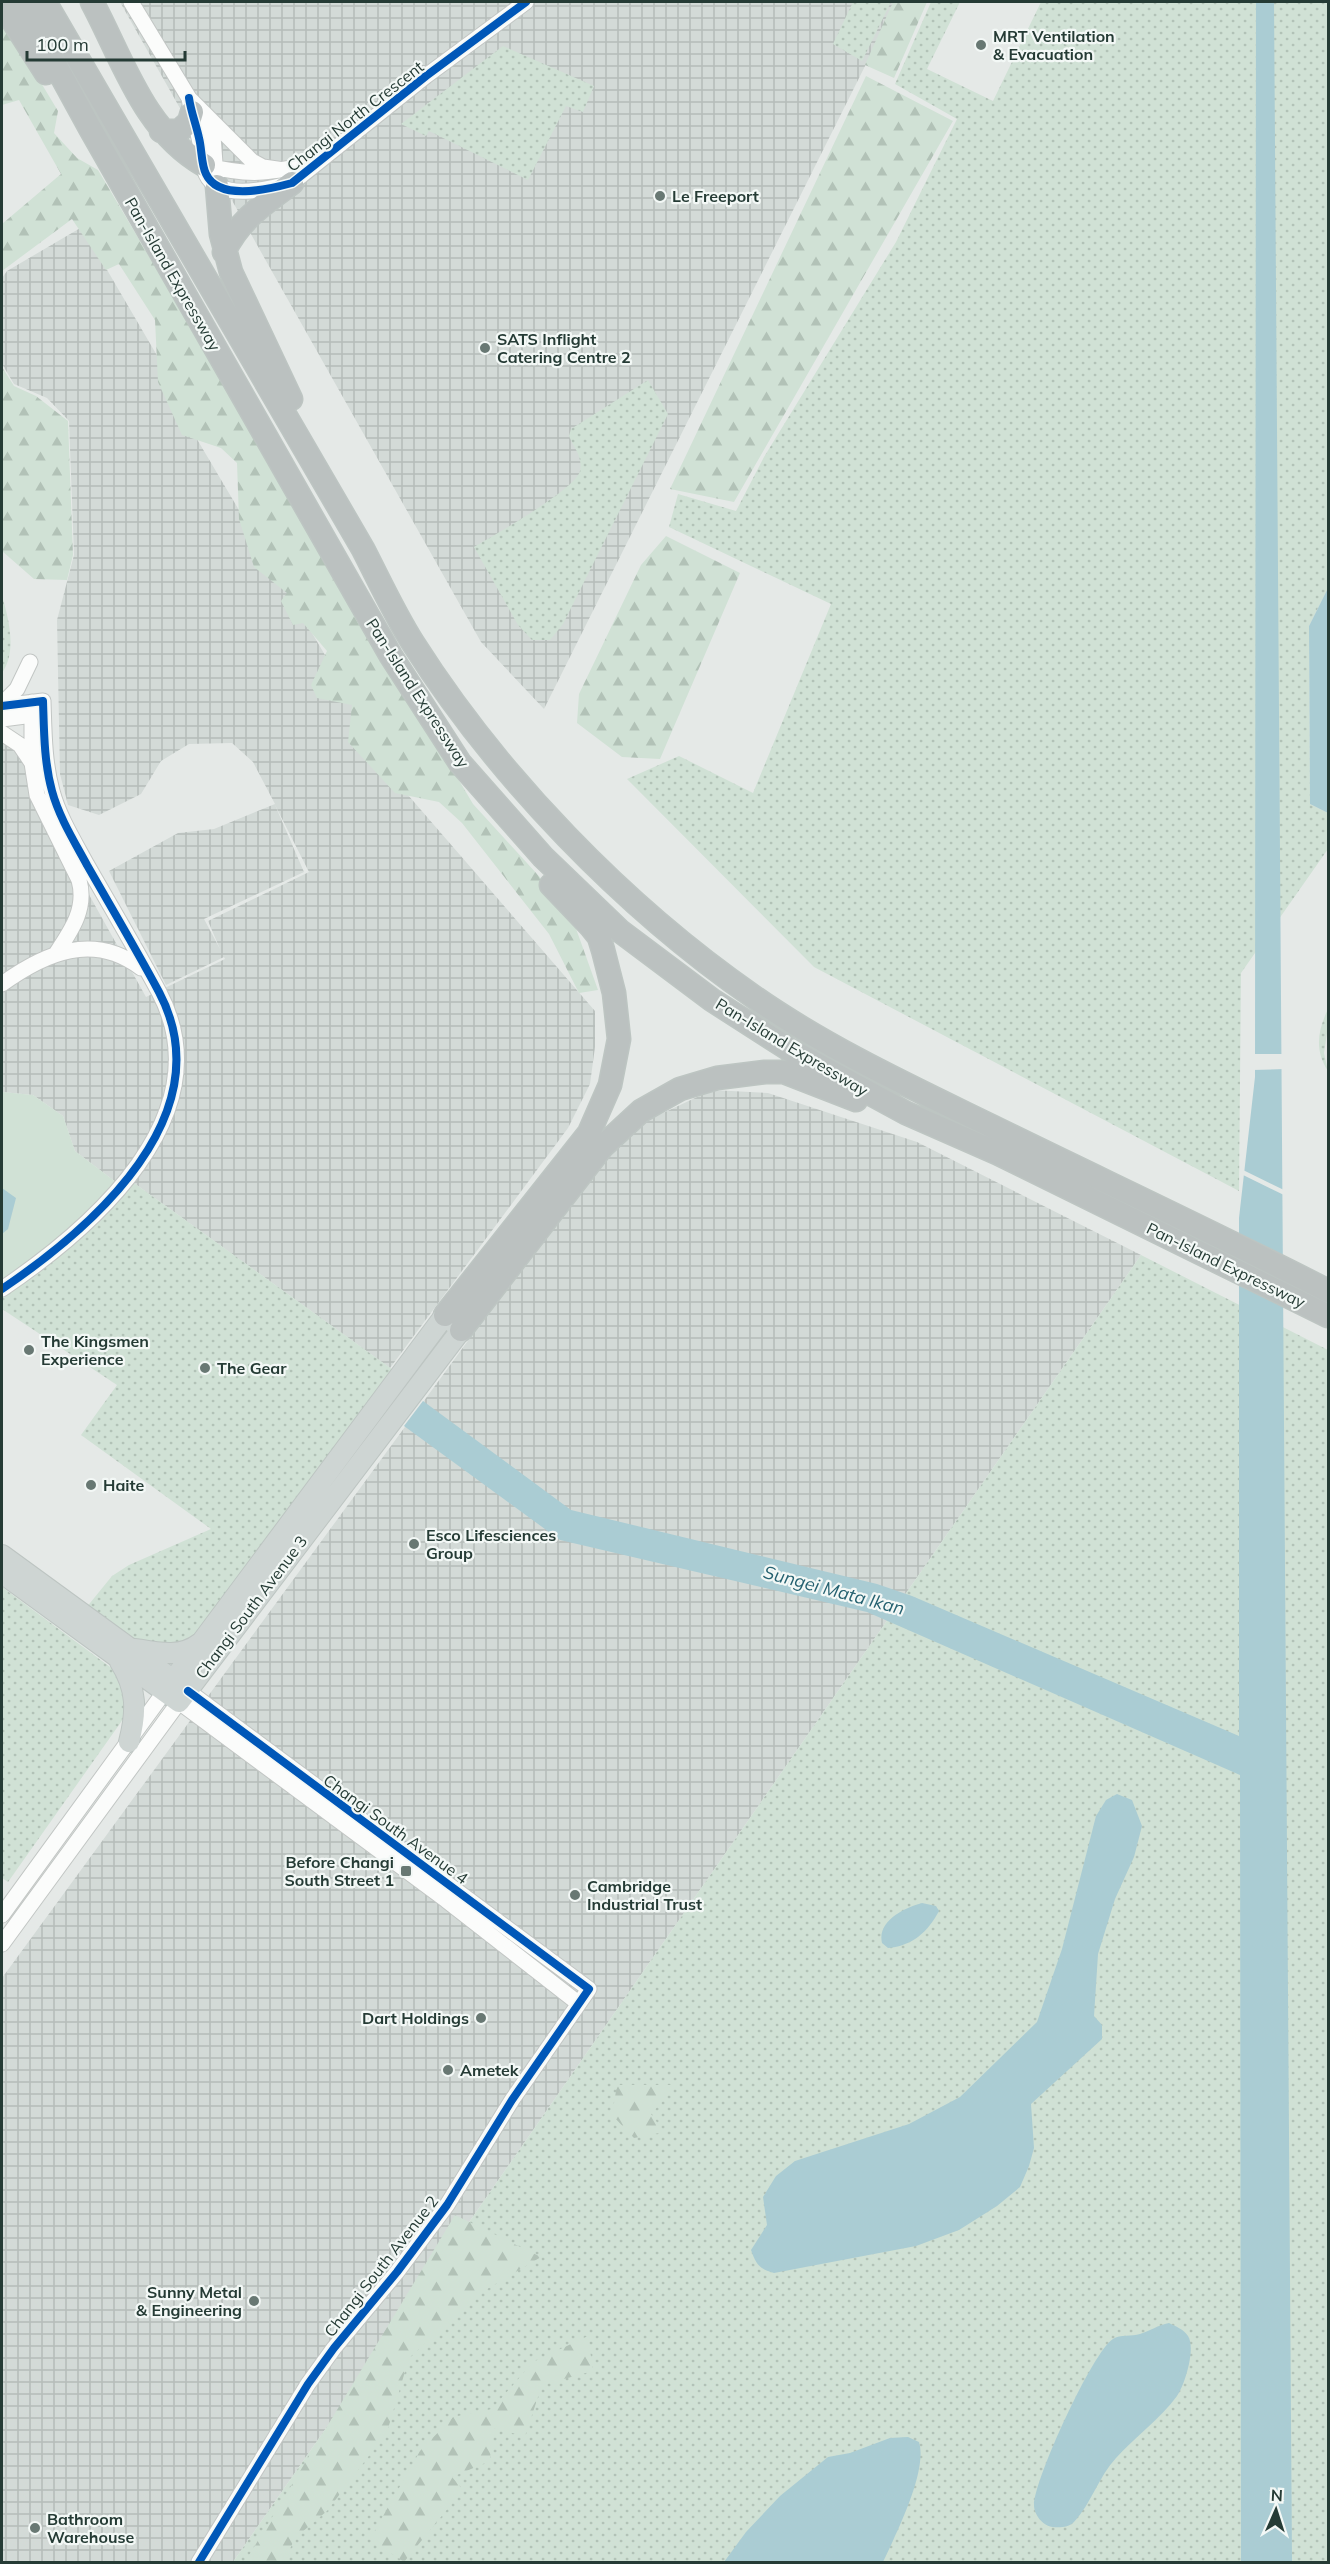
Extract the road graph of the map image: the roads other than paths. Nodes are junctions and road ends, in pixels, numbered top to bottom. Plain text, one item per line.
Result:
1 (21, 2) edge
2 (45, 2) edge
3 (92, 2) edge
4 (130, 2) edge
5 (526, 2) edge
6 (2, 4) edge
7 (194, 105) junction
8 (91, 130) junction
9 (161, 131) junction
10 (212, 173) junction
11 (288, 176) junction
12 (224, 252) junction
13 (363, 549) junction
14 (30, 662) dead end
15 (2, 705) edge
16 (38, 708) junction
17 (2, 719) edge
18 (2, 733) edge
19 (32, 763) junction
20 (460, 763) junction
21 (55, 955) junction
22 (146, 972) junction
23 (2, 984) edge
24 (906, 1113) junction
25 (1293, 1266) junction
26 (1329, 1275) edge
27 (2, 1288) edge
28 (1329, 1291) edge
29 (445, 1315) junction
30 (1329, 1316) edge
31 (461, 1330) junction
32 (2, 1555) edge
33 (2, 1573) edge
34 (207, 1637) junction
35 (124, 1653) junction
36 (176, 1691) junction
37 (129, 1742) junction
38 (2, 1916) edge
39 (2, 1944) edge
40 (589, 1989) joint
41 (578, 2003) junction
42 (199, 2562) edge

1 - 8 highway, Pan-Island Expressway
2 - 13 highway, Pan-Island Expressway
3 - 9 highway
4 - 7 street, Changi North Crescent
5 - 11 street, Changi North Crescent
6 - 8 highway
7 - 9 highway
7 - 10 street, Changi North Crescent
7 - 11 street, Changi North Crescent
8 - 20 highway, Pan-Island Expressway
9 - 10 highway
10 - 11 street, Changi North Crescent
10 - 12 highway
11 - 12 highway
12 - 13 highway
13 - 25 highway, Pan-Island Expressway
14 - 15 street
15 - 16 street
16 - 17 street
16 - 19 street
16 - 22 street
18 - 19 street
19 - 21 street
20 - 24 highway, Pan-Island Expressway
20 - 29 highway
21 - 22 street
21 - 23 street
22 - 27 street
24 - 30 highway, Pan-Island Expressway
24 - 31 highway
25 - 26 highway
25 - 28 highway
29 - 31 main road
29 - 34 main road, Changi South Avenue 3
31 - 36 main road, Changi South Avenue 3
32 - 35 main road
33 - 35 main road
34 - 35 main road
34 - 36 main road, Changi South Avenue 3
35 - 36 main road
35 - 37 main road
36 - 37 street, Changi South Avenue 3
36 - 39 street, Changi South Avenue 3
36 - 40 street, Changi South Avenue 4
36 - 41 street, Changi South Avenue 4
37 - 38 street, Changi South Avenue 3
40 - 41 street, Changi South Avenue 2
41 - 42 street, Changi South Avenue 2

